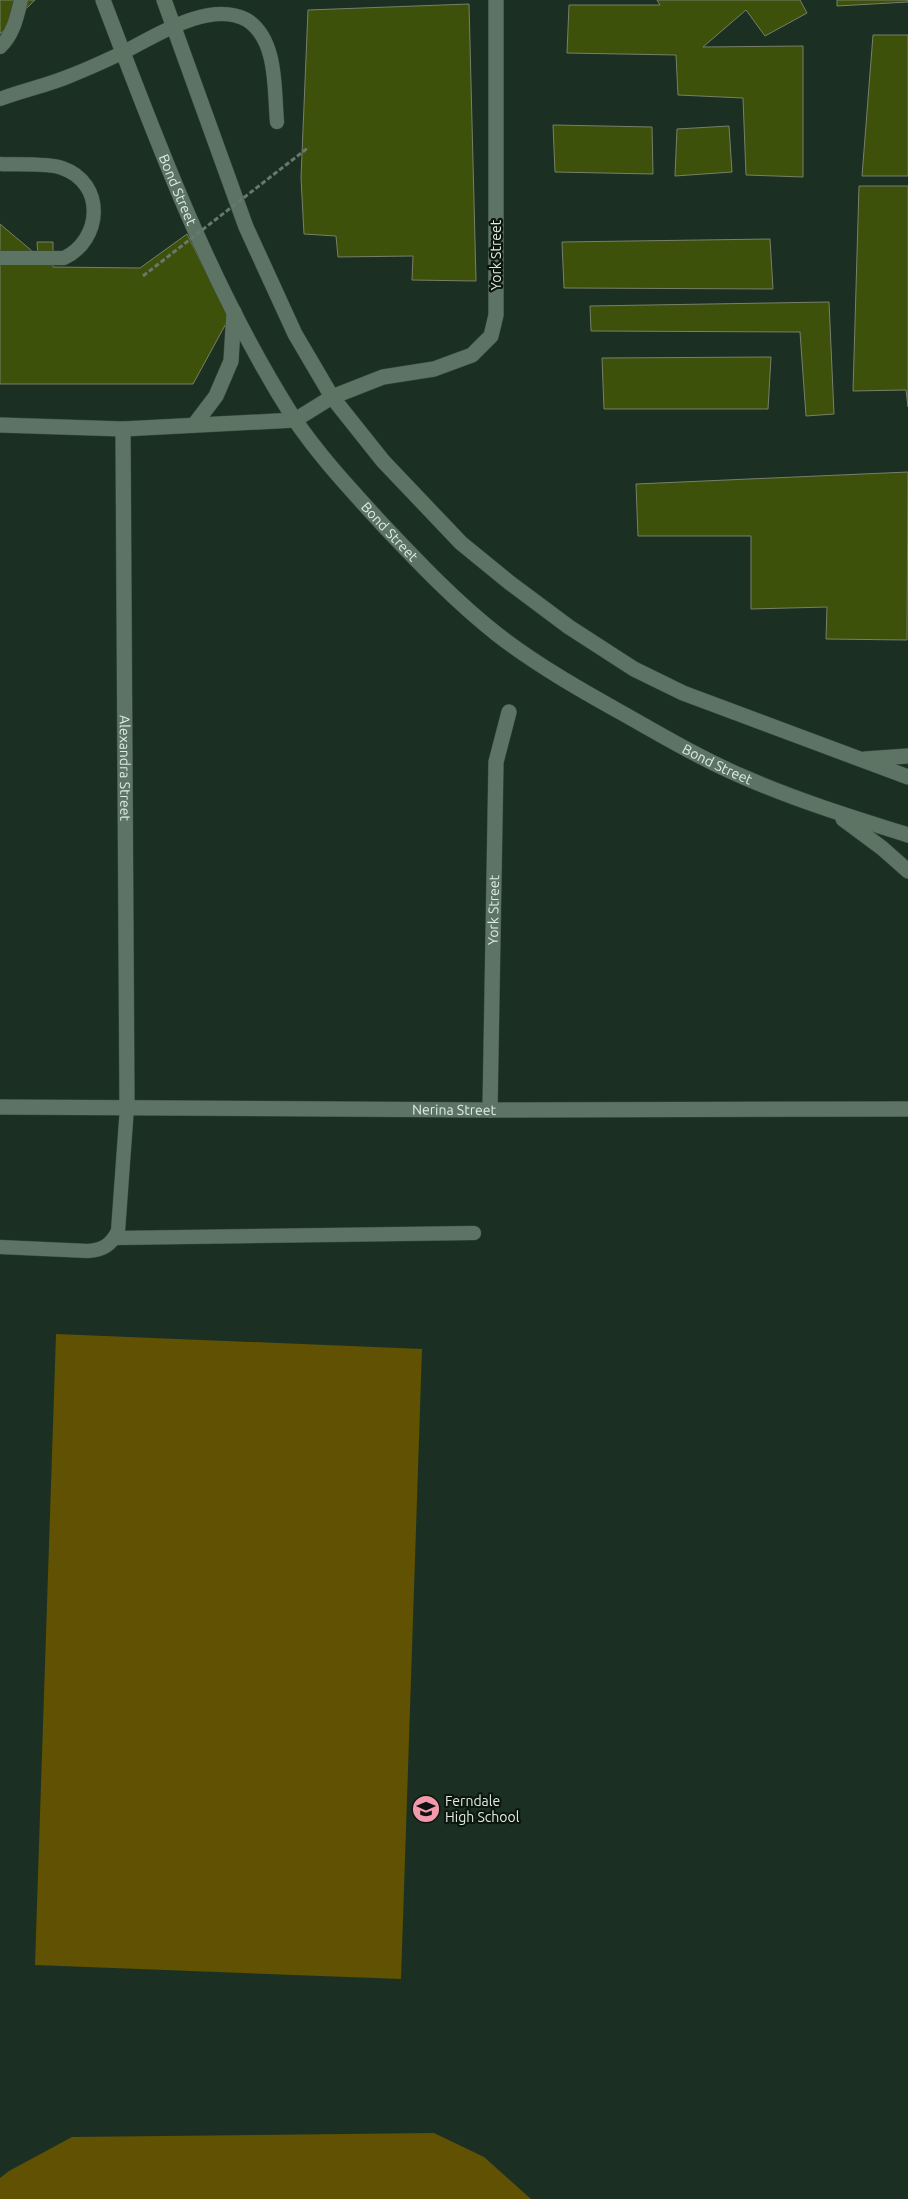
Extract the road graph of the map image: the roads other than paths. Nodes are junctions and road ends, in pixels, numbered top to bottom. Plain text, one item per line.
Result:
1 (21, 0) edge
2 (103, 0) edge
3 (164, 0) edge
4 (496, 0) edge
5 (172, 26) junction
6 (0, 47) edge
7 (123, 52) junction
8 (0, 99) edge
9 (277, 122) dead end
10 (0, 164) edge
11 (0, 258) edge
12 (234, 312) junction
13 (332, 397) junction
14 (295, 420) junction
15 (0, 425) edge
16 (194, 425) junction
17 (123, 429) junction
18 (509, 712) dead end
19 (908, 756) edge
20 (861, 760) junction
21 (908, 777) edge
22 (833, 812) junction
23 (908, 835) edge
24 (908, 871) edge
25 (0, 1107) edge
26 (127, 1107) junction
27 (908, 1109) edge
28 (490, 1110) junction
29 (474, 1233) dead end
30 (115, 1238) junction
31 (0, 1247) edge

1 - 6 lane
2 - 7 street, Bond Street
3 - 5 street
4 - 13 street, York Street
5 - 7 lane
5 - 9 lane
5 - 13 street
7 - 8 lane
7 - 12 street, Bond Street
10 - 11 lane
12 - 14 street, Bond Street
12 - 16 street
13 - 14 street
13 - 20 street
14 - 16 street
14 - 22 street, Bond Street
15 - 17 street
16 - 17 street
17 - 26 street, Alexandra Street
18 - 28 street, York Street
19 - 20 street
20 - 21 street
22 - 23 street, Bond Street
22 - 24 street
25 - 26 street, Nerina Street
26 - 28 street, Nerina Street
26 - 30 lane
27 - 28 street, Nerina Street
29 - 30 lane
30 - 31 lane

